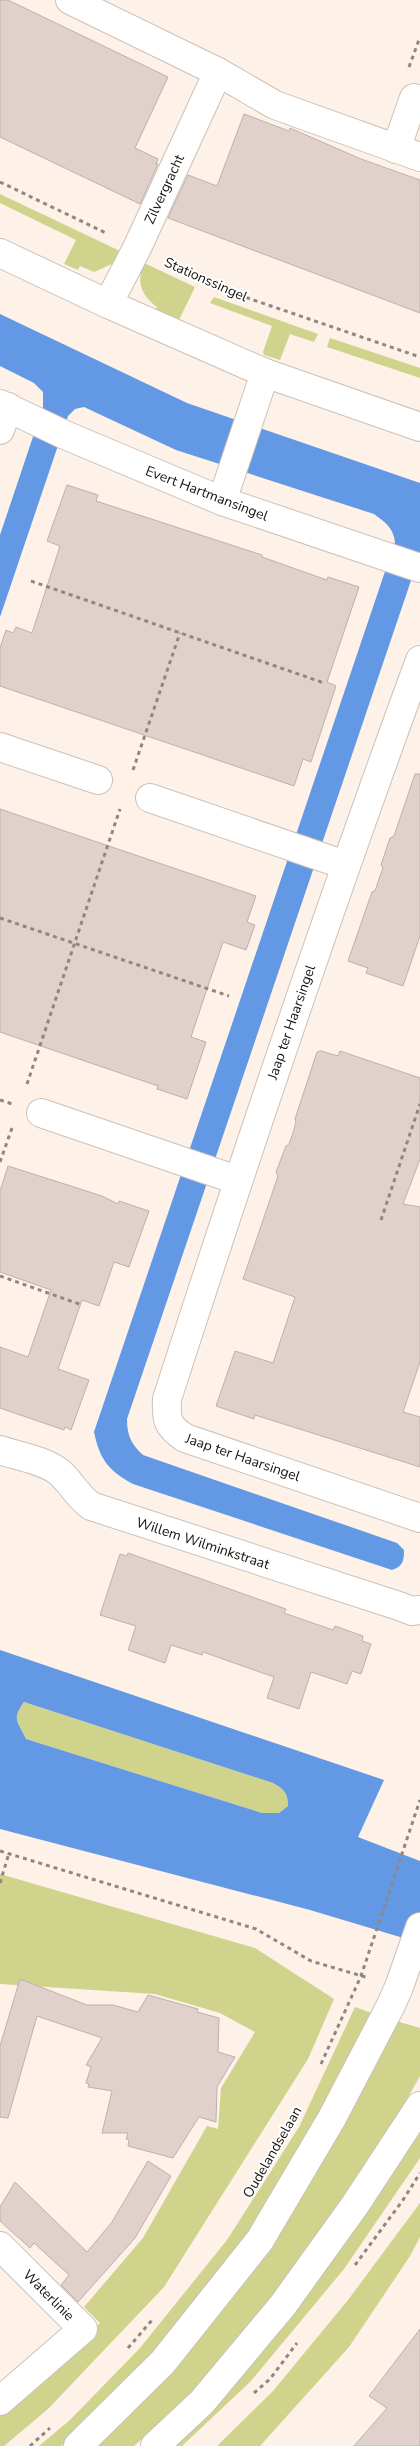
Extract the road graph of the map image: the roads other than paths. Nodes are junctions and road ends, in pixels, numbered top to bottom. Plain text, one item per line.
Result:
1 (70, 0) edge
2 (218, 72) junction
3 (420, 100) edge
4 (408, 153) edge
5 (0, 253) edge
6 (108, 304) junction
7 (266, 373) junction
8 (3, 414) edge
9 (420, 426) edge
10 (222, 501) junction
11 (419, 567) edge
12 (420, 660) edge
13 (0, 747) edge
14 (98, 780) dead end
15 (150, 798) dead end
16 (345, 864) junction
17 (41, 1113) dead end
18 (237, 1180) junction
19 (0, 1450) edge
20 (420, 1518) edge
21 (420, 1610) edge
22 (420, 1927) edge
23 (420, 2106) edge
24 (0, 2246) edge
25 (0, 2401) edge
26 (78, 2446) edge
27 (155, 2446) edge

1 - 2 street
2 - 4 street
2 - 6 street, Zilvergracht
3 - 4 street
5 - 6 street
6 - 7 street
7 - 9 street
7 - 10 street
8 - 10 street, Evert Hartmansingel
10 - 11 street, Evert Hartmansingel
12 - 16 street, Jaap ter Haarsingel
13 - 14 street
15 - 16 street
16 - 18 street, Jaap ter Haarsingel
17 - 18 street
18 - 20 street, Jaap ter Haarsingel
19 - 21 street, Willem Wilminkstraat
22 - 26 street
23 - 27 street
24 - 25 street, Waterlinie

